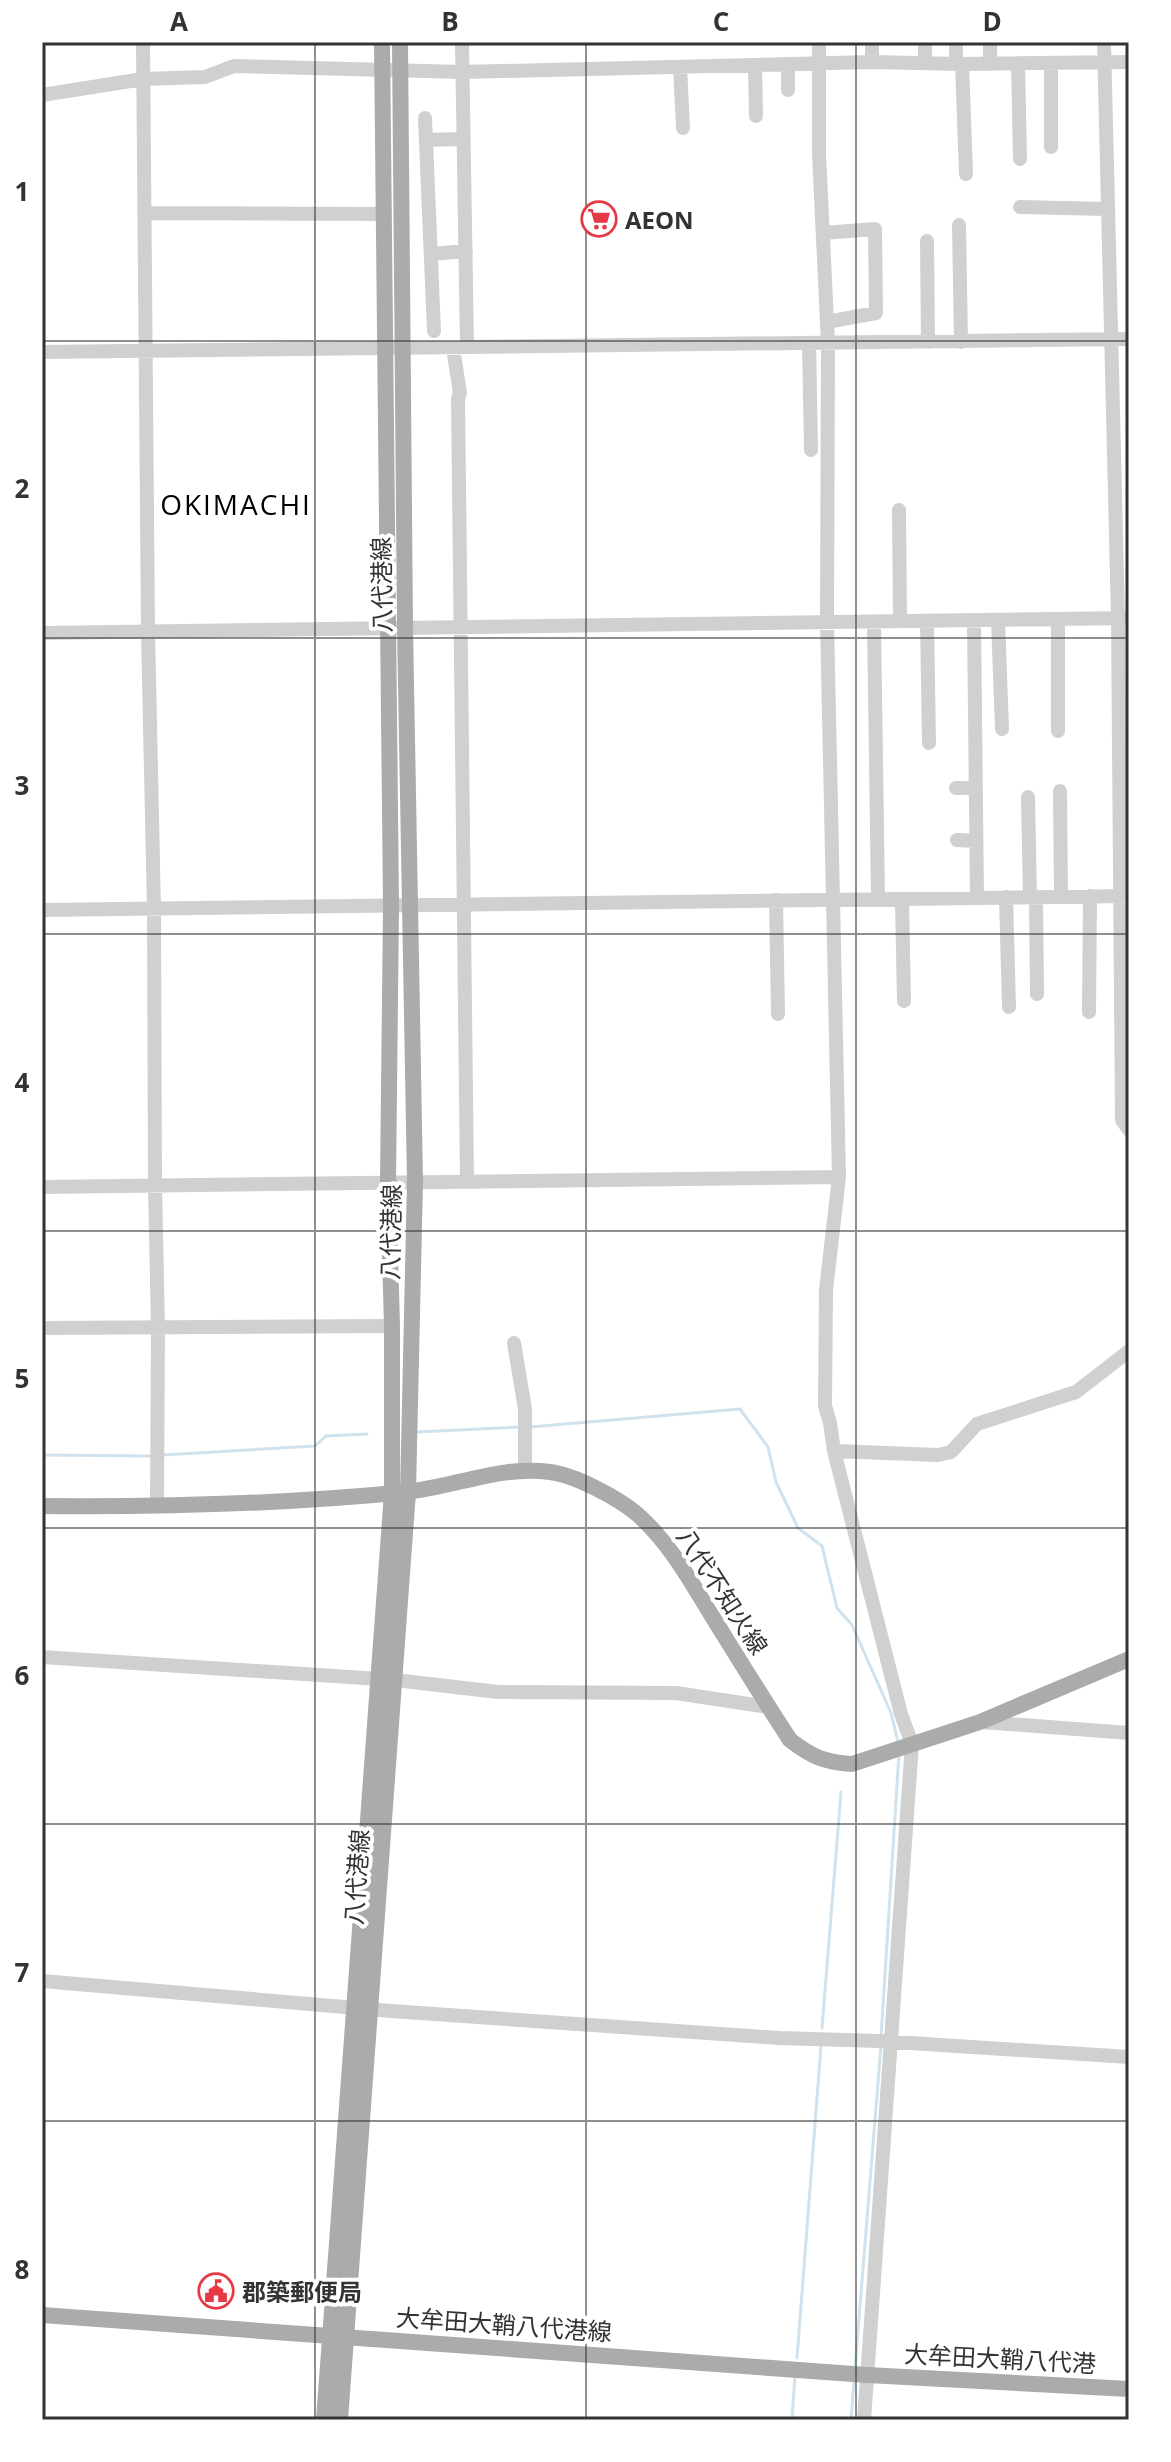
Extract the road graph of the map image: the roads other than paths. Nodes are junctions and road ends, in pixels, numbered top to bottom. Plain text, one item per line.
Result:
1 (143, 42) edge
2 (382, 42) edge
3 (400, 42) edge
4 (462, 42) edge
5 (819, 42) edge
6 (872, 42) edge
7 (925, 42) edge
8 (956, 42) edge
9 (990, 42) edge
10 (1104, 42) edge
11 (872, 62) junction
12 (1104, 62) junction
13 (1129, 62) edge
14 (925, 63) junction
15 (1018, 63) junction
16 (1051, 63) junction
17 (819, 64) junction
18 (959, 64) junction
19 (990, 64) junction
20 (755, 65) junction
21 (788, 65) junction
22 (680, 67) junction
23 (382, 70) junction
24 (400, 71) junction
25 (462, 72) junction
26 (143, 79) junction
27 (788, 90) dead end
28 (42, 95) edge
29 (756, 116) dead end
30 (425, 118) dead end
31 (683, 128) dead end
32 (463, 139) junction
33 (426, 140) junction
34 (1051, 147) dead end
35 (1020, 159) dead end
36 (966, 174) dead end
37 (1020, 207) dead end
38 (1107, 209) junction
39 (144, 213) junction
40 (384, 214) junction
41 (959, 225) dead end
42 (823, 233) junction
43 (927, 241) dead end
44 (466, 251) junction
45 (431, 254) junction
46 (827, 322) junction
47 (434, 331) dead end
48 (1129, 339) edge
49 (1110, 340) junction
50 (928, 342) junction
51 (961, 342) junction
52 (809, 343) junction
53 (828, 343) junction
54 (460, 348) junction
55 (394, 349) junction
56 (42, 352) edge
57 (145, 352) junction
58 (811, 450) dead end
59 (899, 510) dead end
60 (1123, 618) edge
61 (1058, 619) junction
62 (974, 620) junction
63 (998, 620) junction
64 (900, 621) junction
65 (927, 621) junction
66 (827, 622) junction
67 (874, 622) junction
68 (397, 628) junction
69 (460, 628) junction
70 (148, 631) junction
71 (42, 633) edge
72 (1002, 729) dead end
73 (1058, 731) dead end
74 (929, 743) dead end
75 (956, 788) dead end
76 (976, 788) junction
77 (1060, 791) dead end
78 (1028, 797) dead end
79 (957, 840) dead end
80 (976, 841) junction
81 (1090, 896) junction
82 (1125, 896) edge
83 (1006, 897) junction
84 (1033, 897) junction
85 (1061, 897) junction
86 (977, 898) junction
87 (878, 899) junction
88 (902, 899) junction
89 (776, 900) junction
90 (831, 900) junction
91 (464, 905) junction
92 (391, 906) junction
93 (409, 906) junction
94 (42, 910) edge
95 (154, 910) junction
96 (1037, 994) dead end
97 (904, 1001) dead end
98 (1125, 1005) edge
99 (1009, 1007) dead end
100 (1089, 1012) dead end
101 (778, 1014) dead end
102 (1129, 1130) edge
103 (839, 1177) junction
104 (415, 1181) junction
105 (467, 1181) junction
106 (388, 1182) junction
107 (155, 1186) junction
108 (42, 1187) edge
109 (392, 1326) junction
110 (42, 1328) edge
111 (158, 1328) junction
112 (514, 1343) dead end
113 (1129, 1351) edge
114 (834, 1451) junction
115 (525, 1472) junction
116 (400, 1492) junction
117 (157, 1504) junction
118 (42, 1506) edge
119 (42, 1657) edge
120 (1129, 1659) edge
121 (377, 1679) junction
122 (395, 1680) junction
123 (768, 1707) junction
124 (980, 1722) junction
125 (1129, 1733) edge
126 (907, 1746) junction
127 (42, 1981) edge
128 (362, 2008) junction
129 (885, 2042) junction
130 (1129, 2057) edge
131 (42, 2315) edge
132 (338, 2336) junction
133 (867, 2375) junction
134 (1129, 2389) edge
135 (324, 2420) edge
136 (340, 2420) edge
137 (864, 2420) edge

1 - 26 street
2 - 23 main road, 八代港線
3 - 24 main road, 八代港線
4 - 25 street
5 - 17 street
6 - 11 street
7 - 14 street
8 - 18 street
9 - 19 street
10 - 12 street
11 - 14 street
11 - 17 street
12 - 13 street
12 - 16 street
12 - 38 street
14 - 18 street
15 - 16 street
15 - 19 street
15 - 35 street
16 - 34 street
17 - 21 street
17 - 42 street
18 - 19 street
18 - 36 street
20 - 21 street
20 - 22 street
20 - 29 street
21 - 27 street
22 - 25 street
22 - 31 street
23 - 24 street
23 - 26 street
23 - 40 main road, 八代港線
24 - 25 street
24 - 55 main road, 八代港線
25 - 32 street
26 - 28 street
26 - 39 street
30 - 33 street
32 - 33 street
32 - 44 street
33 - 45 street
37 - 38 street
38 - 49 street
39 - 40 street
39 - 57 street
40 - 55 main road, 八代港線
41 - 51 street
42 - 46 street
42 - 46 street
43 - 50 street
44 - 45 street
44 - 54 street
45 - 47 street
46 - 53 street
48 - 49 street
49 - 51 street
49 - 60 street
50 - 51 street
50 - 53 street
52 - 53 street
52 - 54 street
52 - 58 street
53 - 66 street
54 - 55 street
54 - 69 street
55 - 57 street
55 - 68 main road, 八代港線
56 - 57 street
57 - 70 street
59 - 64 street
60 - 61 street
60 - 82 street
61 - 63 street
61 - 73 street
62 - 63 street
62 - 65 street
62 - 76 street
63 - 72 street
64 - 65 street
64 - 67 street
65 - 74 street
66 - 67 street
66 - 69 street
66 - 90 street
67 - 87 street
68 - 69 street
68 - 70 street
68 - 92 main road, 八代港線
68 - 93 main road, 八代港線
69 - 91 street
70 - 71 street
70 - 95 street
75 - 76 street
76 - 80 street
77 - 85 street
78 - 84 street
79 - 80 street
80 - 86 street
81 - 82 street
81 - 85 street
81 - 100 street
82 - 98 street
83 - 84 street
83 - 86 street
83 - 99 street
84 - 85 street
84 - 96 street
86 - 88 street
87 - 88 street
87 - 90 street
88 - 97 street
89 - 90 street
89 - 91 street
89 - 101 street
90 - 103 street
91 - 93 street
91 - 105 street
92 - 93 street
92 - 95 street
92 - 106 main road, 八代港線
93 - 104 main road, 八代港線
94 - 95 street
95 - 107 street
98 - 102 street
103 - 105 street
103 - 114 street
104 - 105 street
104 - 106 street
104 - 116 main road, 八代港線
106 - 107 street
106 - 109 main road, 八代港線
107 - 108 street
107 - 111 street
109 - 111 street
109 - 116 main road, 八代港線
110 - 111 street
111 - 117 street
112 - 115 street
113 - 114 street
114 - 126 street
115 - 116 main road, 八代不知火線
115 - 123 main road, 八代不知火線
116 - 117 main road, 八代不知火線
116 - 121 main road, 八代港線
116 - 122 main road, 八代港線
117 - 118 main road, 八代不知火線
119 - 121 street
120 - 124 main road, 八代不知火線
121 - 122 street
121 - 128 main road, 八代港線
122 - 123 street
122 - 128 main road, 八代港線
123 - 126 main road, 八代不知火線
124 - 125 street
124 - 126 main road, 八代不知火線
126 - 129 street
127 - 128 street
128 - 129 street
128 - 132 main road, 八代港線
129 - 130 street
129 - 133 street
131 - 132 main road, 大牟田大鞘八代港線
132 - 133 main road, 大牟田大鞘八代港線
132 - 135 main road, 八代港線
132 - 136 main road, 八代港線
133 - 134 main road, 大牟田大鞘八代港
133 - 137 street

